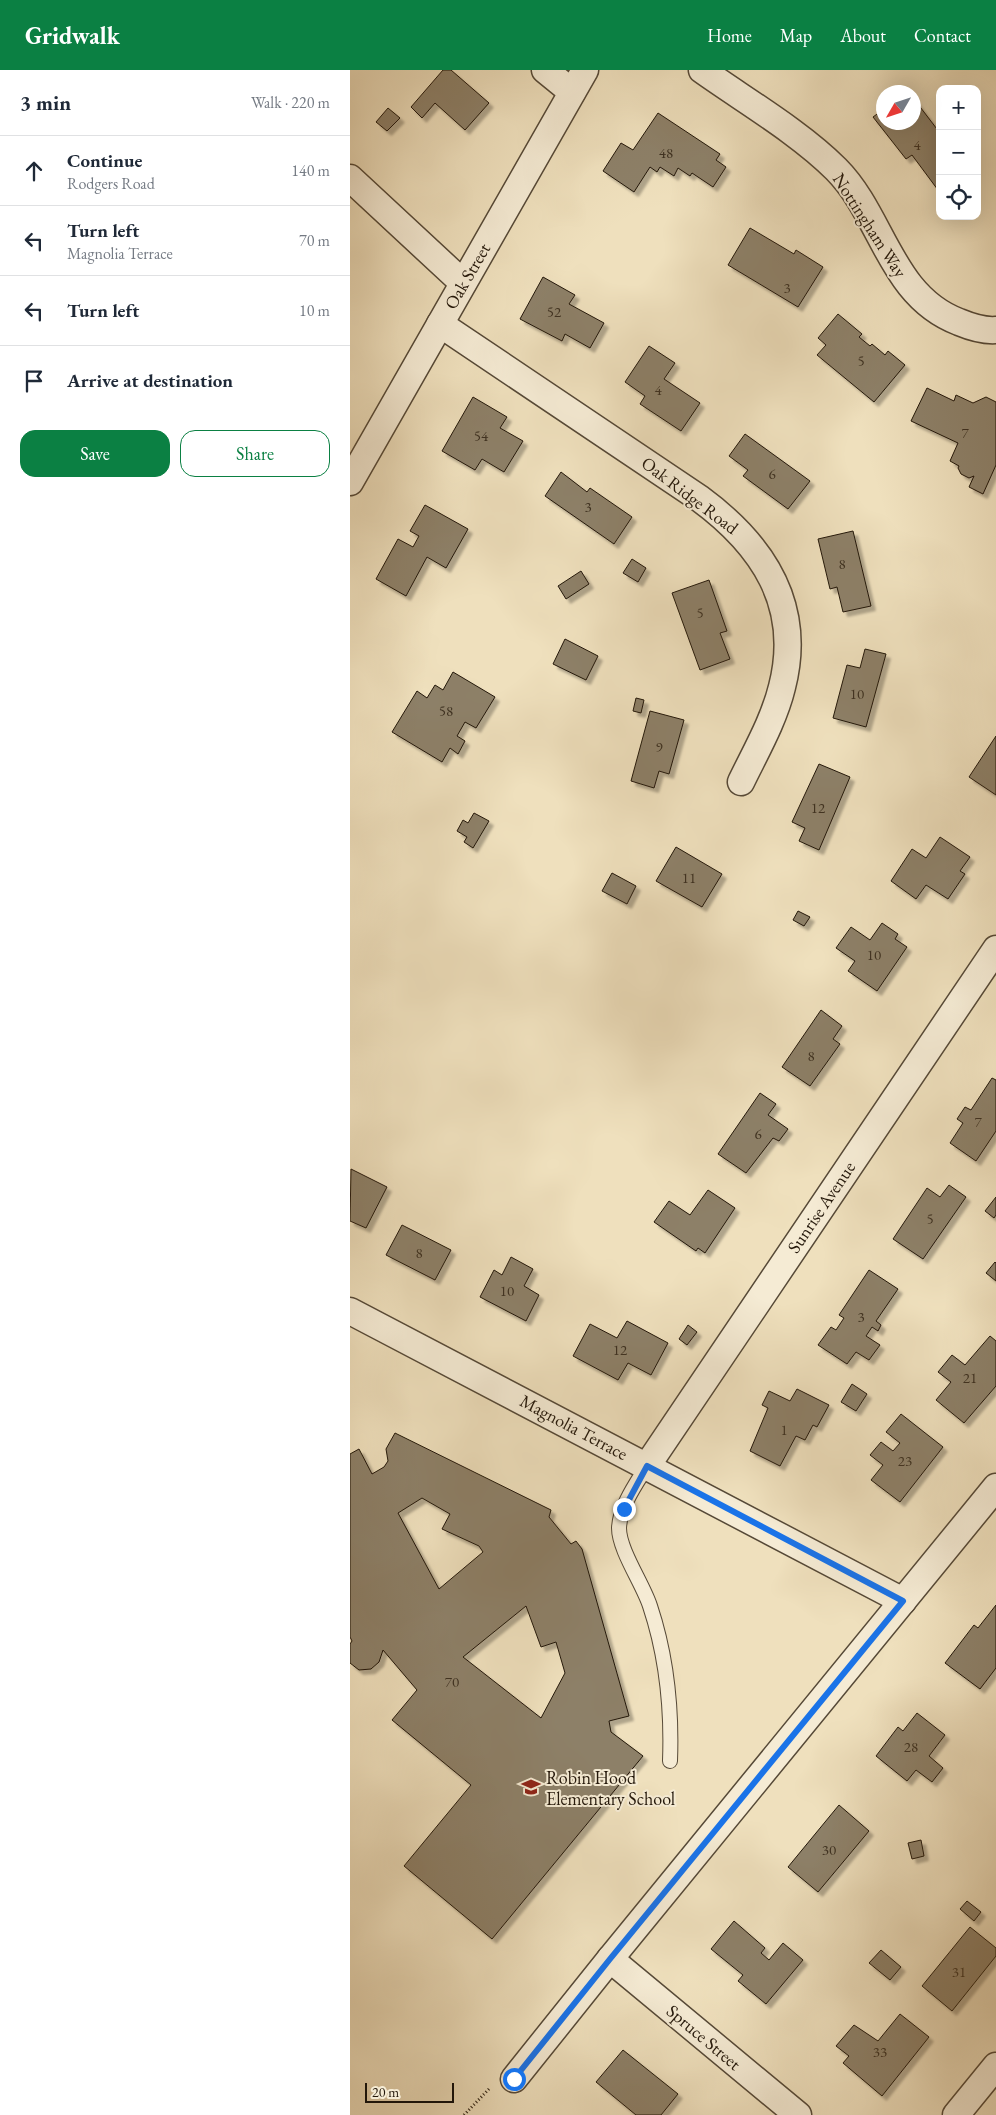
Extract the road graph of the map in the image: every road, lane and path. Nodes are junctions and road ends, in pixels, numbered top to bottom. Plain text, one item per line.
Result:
1 (545, 70) edge
2 (702, 70) edge
3 (579, 81) edge
4 (350, 178) edge
5 (464, 283) junction
6 (440, 324) junction
7 (996, 330) edge
8 (350, 482) edge
9 (742, 782) dead end
10 (996, 949) edge
11 (350, 1311) edge
12 (647, 1466) junction
13 (996, 1487) edge
14 (903, 1601) junction
15 (670, 1762) dead end
16 (610, 1959) junction
17 (996, 2066) edge
18 (514, 2079) joint
19 (464, 2115) edge
20 (798, 2115) edge
21 (956, 2115) edge

1 - 3 street
2 - 7 street, Nottingham Way
3 - 5 street, Oak Street
4 - 5 street
5 - 6 street, Oak Street
6 - 8 street, Oak Street
6 - 9 street, Oak Ridge Road
10 - 12 street, Sunrise Avenue
11 - 12 street, Magnolia Terrace
12 - 14 street, Magnolia Terrace
12 - 15 lane
13 - 14 street
14 - 16 street
16 - 18 street
16 - 20 street, Spruce Street
17 - 21 street
18 - 19 path

